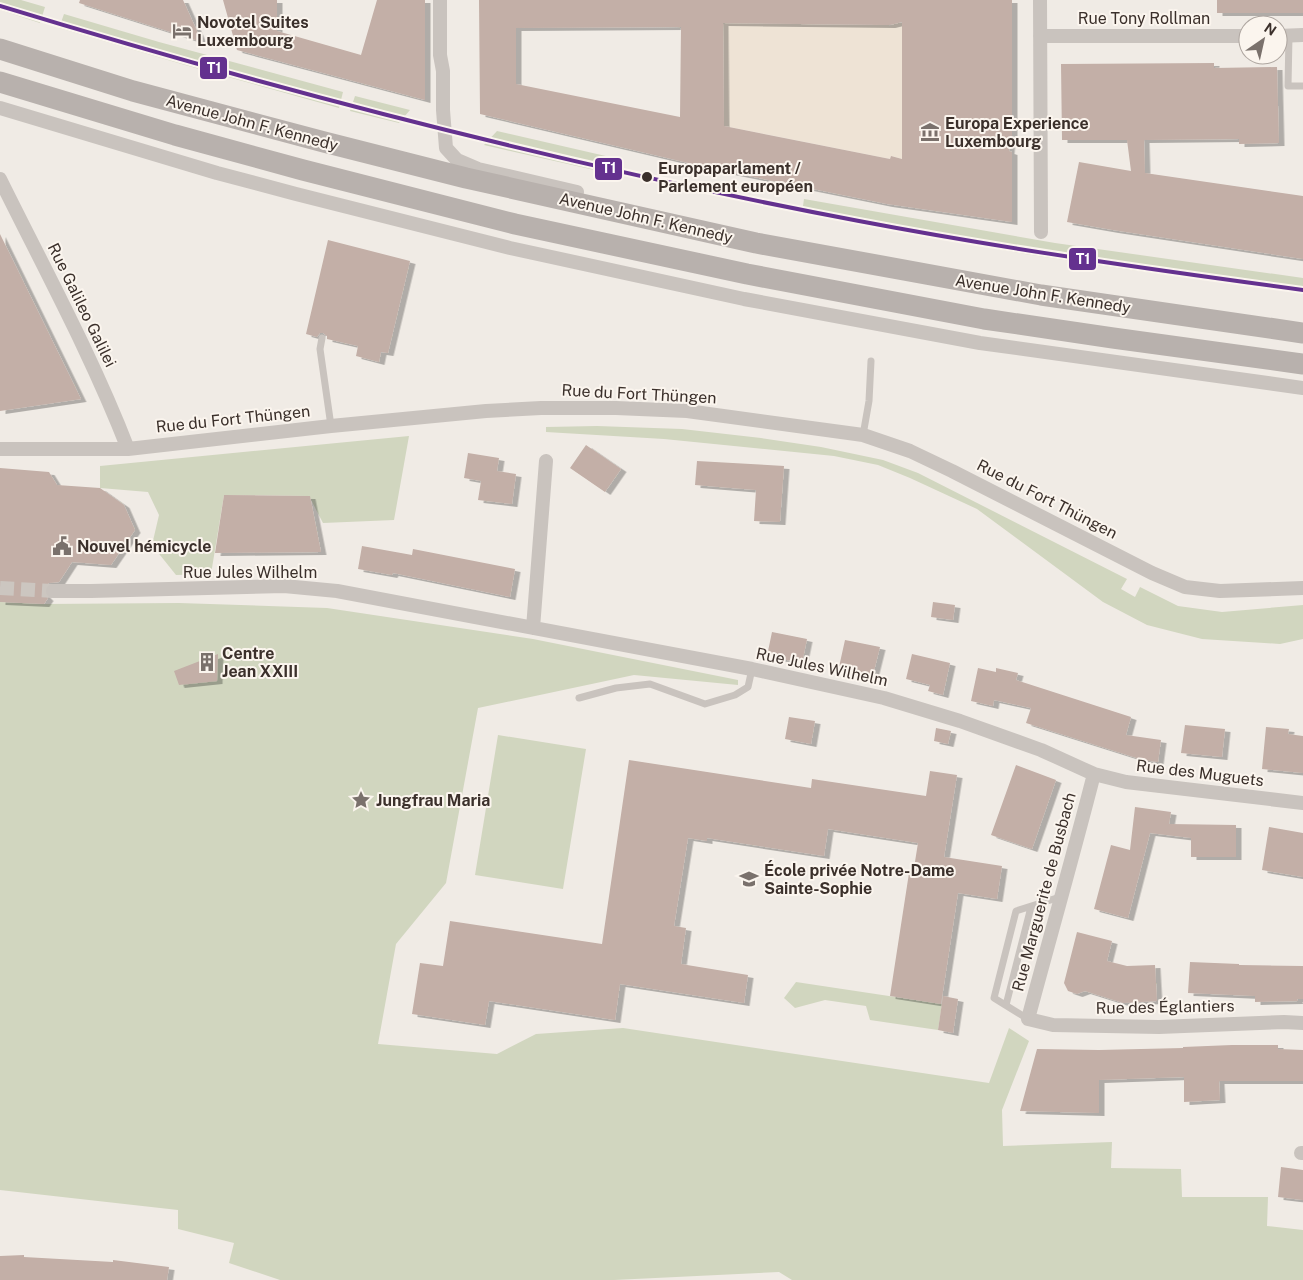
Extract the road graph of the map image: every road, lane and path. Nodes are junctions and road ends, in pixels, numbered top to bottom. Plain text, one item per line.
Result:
1 (440, 0) edge
2 (1040, 0) edge
3 (1290, 35) edge
4 (1040, 36) junction
5 (1238, 36) edge
6 (0, 49) edge
7 (0, 82) edge
8 (1303, 86) edge
9 (0, 108) edge
10 (0, 179) edge
11 (607, 210) junction
12 (514, 224) junction
13 (1041, 232) dead end
14 (510, 248) junction
15 (1071, 332) junction
16 (1303, 333) edge
17 (322, 338) dead end
18 (1085, 358) junction
19 (871, 361) dead end
20 (1303, 364) edge
21 (1303, 388) edge
22 (331, 426) junction
23 (863, 435) junction
24 (0, 449) edge
25 (128, 449) junction
26 (546, 461) dead end
27 (1303, 588) edge
28 (53, 591) tunnel mouth
29 (533, 628) junction
30 (752, 670) junction
31 (579, 698) dead end
32 (1094, 774) junction
33 (1303, 803) edge
34 (1060, 897) junction
35 (1032, 907) junction
36 (1006, 1005) junction
37 (1028, 1019) junction
38 (1303, 1023) edge

1 - 11 street
2 - 4 street
3 - 8 lane
4 - 5 street, Rue Tony Rollman
4 - 13 street
6 - 11 main road, Avenue John F. Kennedy
7 - 12 main road, Avenue John F. Kennedy
9 - 14 street
10 - 25 street, Rue Galileo Galilei
11 - 16 main road, Avenue John F. Kennedy
12 - 14 street
12 - 15 main road, Avenue John F. Kennedy
14 - 18 street
15 - 18 street, Avenue John F. Kennedy
15 - 20 main road, Avenue John F. Kennedy
17 - 22 lane
18 - 21 street
19 - 23 lane
22 - 23 street, Rue du Fort Thüngen
22 - 25 street, Rue du Fort Thüngen
23 - 27 street, Rue du Fort Thüngen
24 - 25 street, Rue du Fort Thüngen
26 - 29 street
28 - 29 street, Rue Jules Wilhelm
29 - 30 street, Rue Jules Wilhelm
30 - 31 lane
30 - 32 street, Rue Jules Wilhelm
32 - 33 street, Rue des Muguets
32 - 34 street, Rue Marguerite de Busbach
34 - 35 lane
34 - 37 street, Rue Marguerite de Busbach
35 - 36 lane
35 - 36 lane
36 - 37 lane
37 - 38 street, Rue des Églantiers

